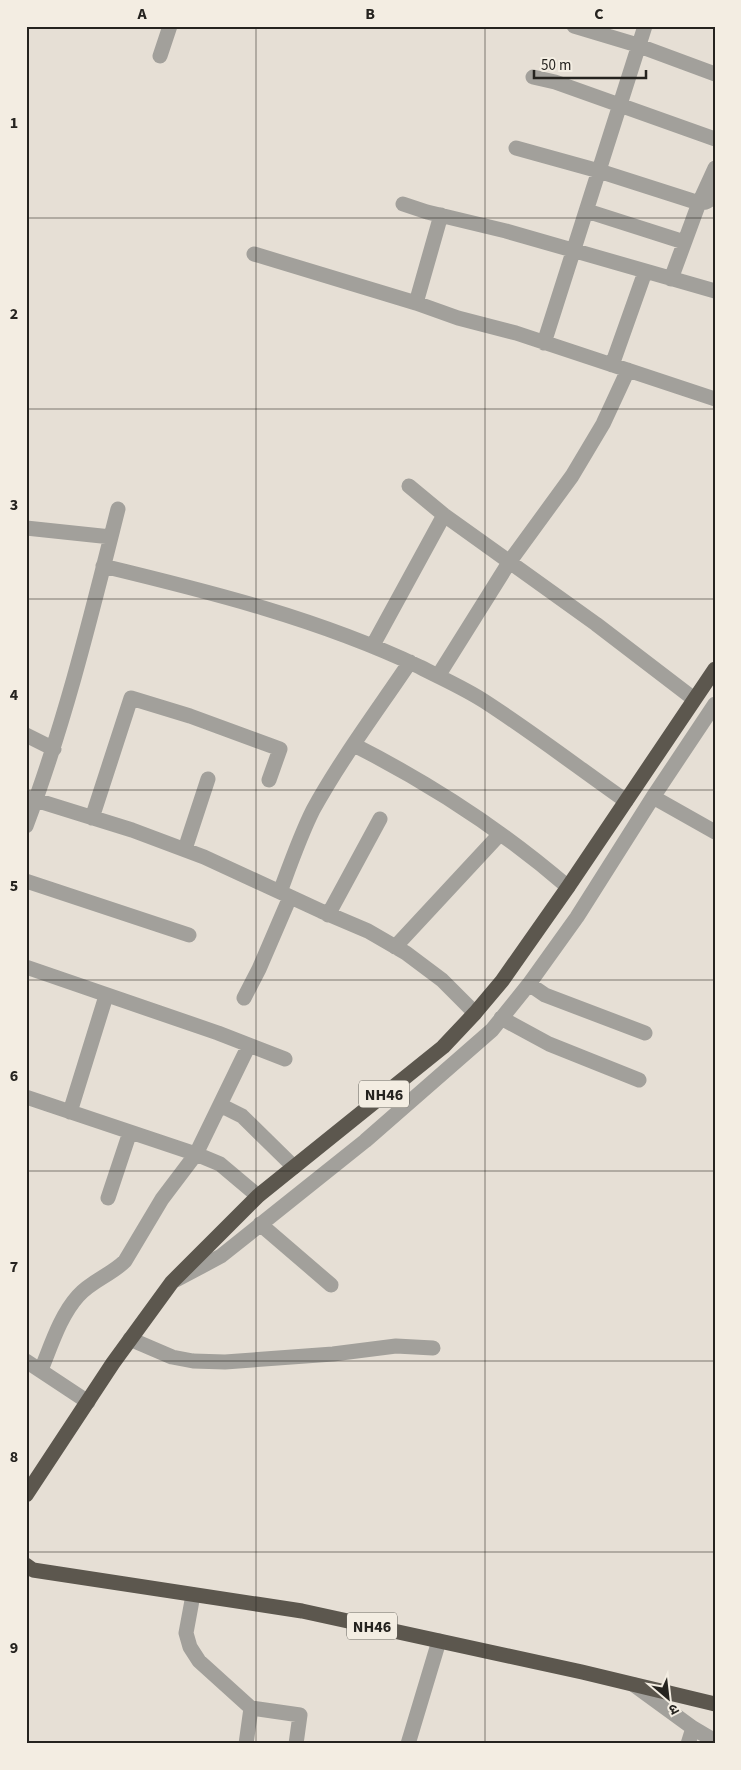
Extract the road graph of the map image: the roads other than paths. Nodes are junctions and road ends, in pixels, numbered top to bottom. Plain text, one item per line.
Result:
1 (170, 26) edge
2 (574, 26) edge
3 (645, 26) edge
4 (638, 46) junction
5 (160, 56) dead end
6 (715, 74) edge
7 (533, 77) dead end
8 (619, 104) junction
9 (715, 139) edge
10 (516, 148) dead end
11 (715, 168) edge
12 (599, 171) junction
13 (715, 197) edge
14 (699, 203) junction
15 (403, 204) dead end
16 (587, 211) junction
17 (441, 215) junction
18 (684, 242) junction
19 (574, 251) junction
20 (254, 254) dead end
21 (645, 272) junction
22 (671, 279) junction
23 (715, 291) edge
24 (416, 303) junction
25 (544, 342) junction
26 (612, 365) junction
27 (628, 370) junction
28 (715, 399) edge
29 (408, 486) dead end
30 (118, 509) dead end
31 (444, 515) junction
32 (26, 528) edge
33 (111, 537) junction
34 (510, 561) junction
35 (103, 566) junction
36 (373, 645) junction
37 (410, 662) junction
38 (715, 669) edge
39 (438, 676) junction
40 (694, 699) junction
41 (715, 704) edge
42 (26, 736) edge
43 (354, 745) junction
44 (54, 749) junction
45 (208, 779) dead end
46 (269, 780) dead end
47 (653, 797) junction
48 (31, 798) edge
49 (626, 801) junction
50 (92, 818) junction
51 (380, 819) dead end
52 (26, 826) edge
53 (715, 832) edge
54 (500, 834) junction
55 (185, 849) junction
56 (26, 881) edge
57 (568, 887) junction
58 (285, 894) junction
59 (328, 915) junction
60 (189, 935) dead end
61 (395, 947) junction
62 (26, 968) edge
63 (529, 984) junction
64 (106, 996) junction
65 (244, 998) dead end
66 (475, 1013) junction
67 (501, 1018) junction
68 (645, 1033) dead end
69 (249, 1045) junction
70 (285, 1059) dead end
71 (639, 1080) dead end
72 (26, 1097) edge
73 (220, 1105) junction
74 (70, 1112) junction
75 (130, 1132) junction
76 (196, 1154) junction
77 (294, 1167) junction
78 (258, 1196) junction
79 (108, 1198) dead end
80 (260, 1224) junction
81 (172, 1282) junction
82 (331, 1285) dead end
83 (130, 1339) junction
84 (434, 1348) dead end
85 (26, 1361) edge
86 (41, 1370) junction
87 (88, 1402) junction
88 (26, 1495) edge
89 (26, 1565) edge
90 (193, 1595) junction
91 (439, 1641) junction
92 (634, 1684) junction
93 (715, 1704) edge
94 (251, 1708) junction
95 (693, 1728) junction
96 (715, 1741) edge
97 (246, 1744) edge
98 (296, 1744) edge
99 (408, 1744) edge
100 (688, 1744) edge

1 - 5 street
2 - 4 street
3 - 4 street
4 - 6 street
4 - 8 street
7 - 8 street
8 - 9 street
8 - 12 street
10 - 12 street
11 - 14 street
12 - 14 street
12 - 16 street
13 - 14 street
14 - 18 street
15 - 17 street
16 - 18 street
16 - 19 street
17 - 19 street
17 - 24 street
18 - 22 street
19 - 21 street
19 - 25 street
20 - 24 street
21 - 22 street
21 - 26 street
22 - 23 street
24 - 25 street
25 - 26 street
26 - 27 street
27 - 28 street
27 - 34 street
29 - 31 street
30 - 33 street
31 - 34 street
31 - 36 street
32 - 33 street
33 - 35 street
34 - 39 street
34 - 40 street
35 - 36 street
35 - 44 street
36 - 37 street
37 - 39 street
37 - 43 street
38 - 40 highway, NH46
39 - 49 street
40 - 49 highway, NH46
41 - 47 street
42 - 44 street
43 - 54 street
43 - 58 street
44 - 48 street
45 - 55 street
46 - 50 street
47 - 53 street
47 - 63 street
48 - 50 street
48 - 52 street
49 - 57 highway, NH46
50 - 55 street
51 - 59 street
54 - 57 street
54 - 61 street
55 - 58 street
56 - 60 street
57 - 66 highway, NH46
58 - 59 street
58 - 65 street
59 - 61 street
61 - 66 street
62 - 64 street
63 - 67 street
63 - 68 street
64 - 69 street
64 - 74 street
66 - 77 highway, NH46
67 - 71 street
67 - 80 street
69 - 70 street
69 - 73 street
72 - 74 street
73 - 76 street
73 - 77 street
74 - 75 street
75 - 76 street
75 - 79 street
76 - 78 street
76 - 86 street
77 - 78 highway, NH46
78 - 81 highway, NH46
80 - 81 street
80 - 82 street
81 - 83 highway, NH46
83 - 84 street
83 - 87 highway, NH46
85 - 86 street
86 - 87 street
87 - 88 highway, NH46
89 - 90 highway, NH46
90 - 91 highway, NH46
90 - 94 street
91 - 92 highway, NH46
91 - 99 street
92 - 93 highway, NH46
92 - 95 street
94 - 97 street
94 - 98 street
95 - 96 street
95 - 100 street

